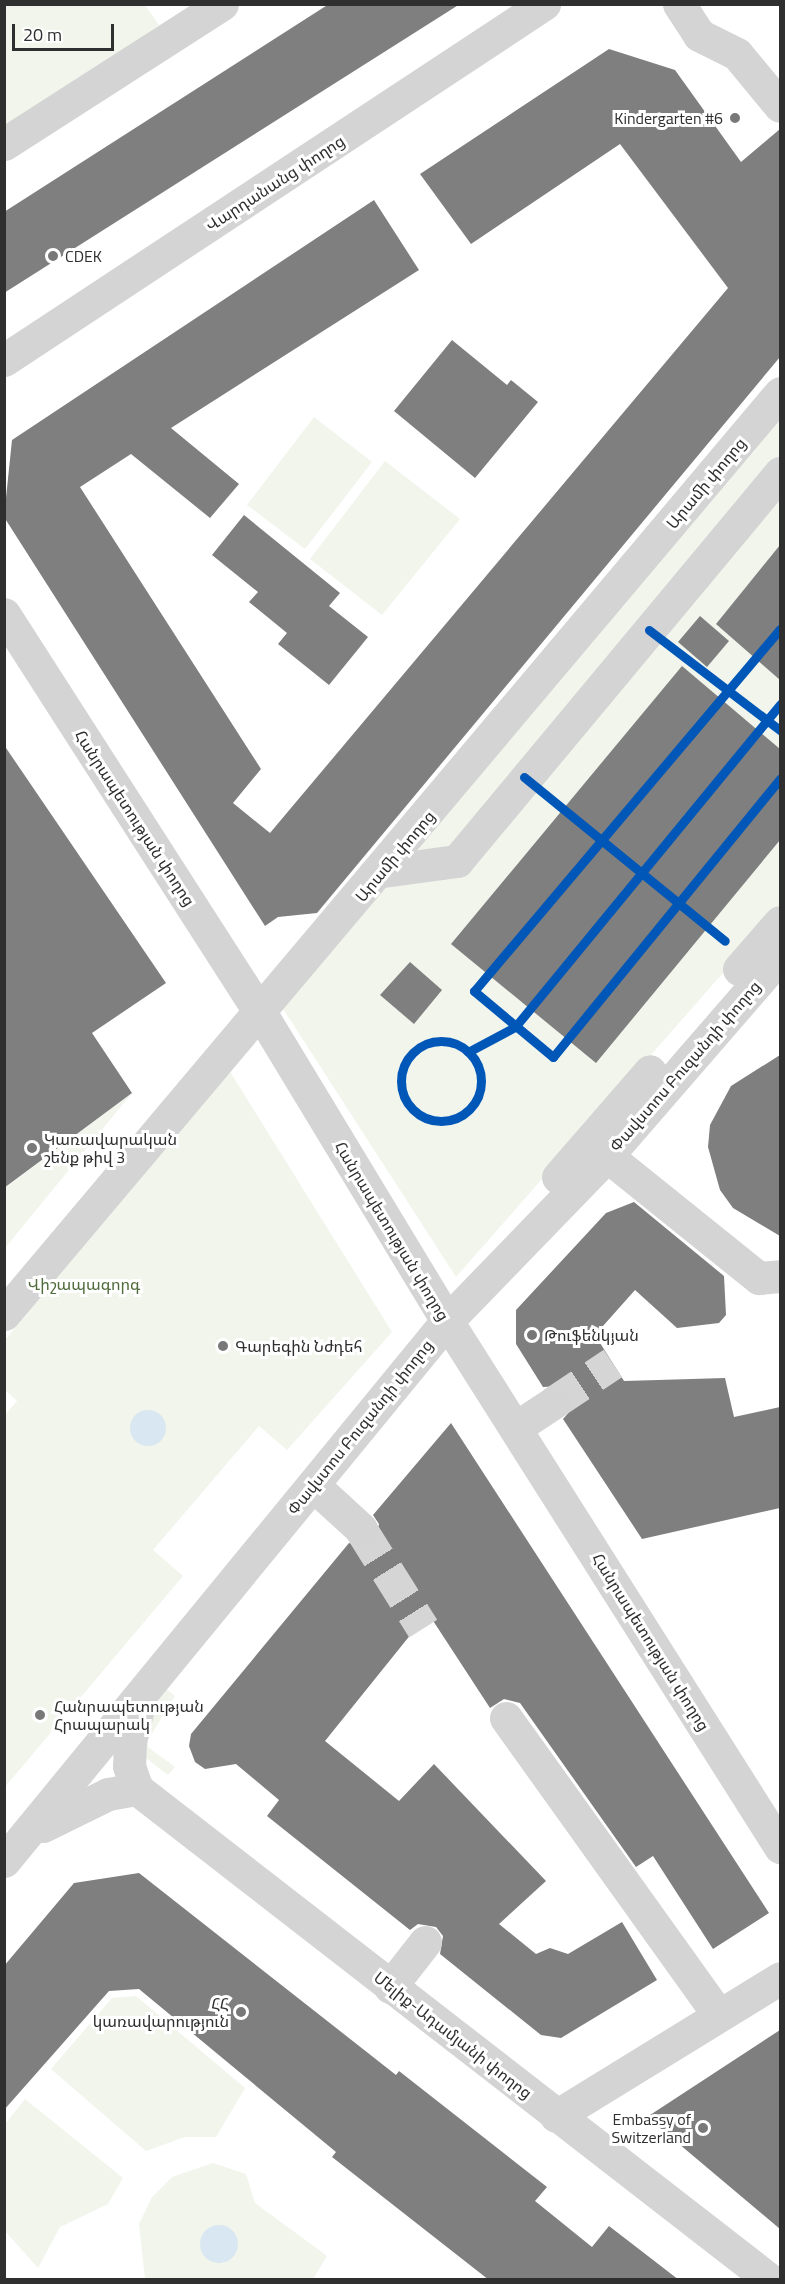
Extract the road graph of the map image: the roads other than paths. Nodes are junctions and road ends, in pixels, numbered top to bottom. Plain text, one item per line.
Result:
1 (222, 4) edge
2 (544, 4) edge
3 (679, 4) edge
4 (780, 106) edge
5 (4, 144) edge
6 (4, 360) edge
7 (780, 393) edge
8 (780, 473) edge
9 (4, 614) edge
10 (383, 871) junction
11 (780, 922) edge
12 (780, 956) edge
13 (260, 1012) junction
14 (607, 1156) junction
15 (509, 1260) junction
16 (780, 1276) edge
17 (4, 1314) edge
18 (447, 1321) junction
19 (553, 1403) tunnel mouth
20 (516, 1428) junction
21 (313, 1485) junction
22 (362, 1529) tunnel mouth
23 (142, 1692) junction
24 (506, 1718) dead end
25 (137, 1789) junction
26 (780, 1847) edge
27 (13, 1851) edge
28 (425, 1942) dead end
29 (780, 1978) edge
30 (390, 1987) junction
31 (719, 2015) junction
32 (556, 2116) junction
33 (770, 2280) edge

1 - 5 street
2 - 6 street, Վարդանանց փողոց
3 - 4 street
7 - 10 street, Արամի փողոց
8 - 10 street
9 - 13 street, Հանրապետության փողոց
10 - 13 street, Արամի փողոց
11 - 15 street
12 - 14 street, Փավստոս Բուզանդի փողոց
13 - 17 street, Արամի փողոց
13 - 18 street, Հանրապետության փողոց
14 - 15 street, Փավստոս Բուզանդի փողոց
14 - 16 street
15 - 18 street, Փավստոս Բուզանդի փողոց
18 - 20 street, Հանրապետության փողոց
18 - 21 street, Փավստոս Բուզանդի փողոց
19 - 20 street
20 - 26 street, Հանրապետության փողոց
21 - 22 street
21 - 23 street, Փավստոս Բուզանդի փողոց
23 - 25 street
23 - 27 street, Փավստոս Բուզանդի փողոց
24 - 31 street
25 - 27 street
25 - 30 street, Մելիք-Ադամյանի փողոց
28 - 30 street
29 - 31 street
30 - 32 street, Մելիք-Ադամյանի փողոց
31 - 32 street
32 - 33 street, Մելիք-Ադամյանի փողոց

